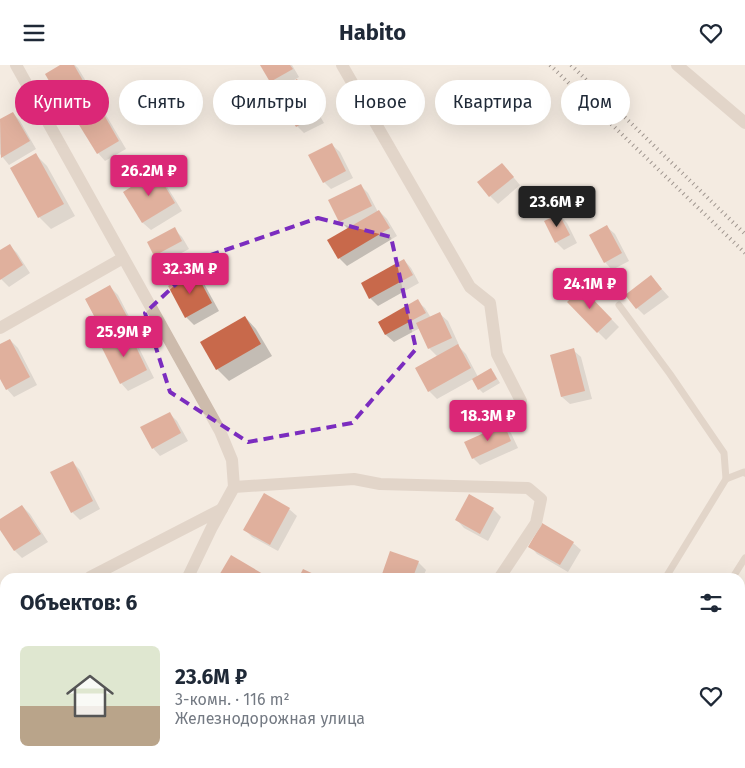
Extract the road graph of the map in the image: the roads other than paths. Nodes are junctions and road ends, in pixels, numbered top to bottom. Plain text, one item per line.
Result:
1 (16, 65) edge
2 (342, 65) edge
3 (677, 65) edge
4 (745, 123) edge
5 (124, 258) junction
6 (619, 305) dead end
7 (0, 327) edge
8 (522, 401) dead end
9 (745, 473) edge
10 (726, 479) junction
11 (234, 487) junction
12 (222, 509) junction
13 (745, 558) edge
14 (98, 573) edge
15 (190, 573) edge
16 (503, 573) edge
17 (668, 573) edge
18 (736, 573) edge

1 - 5 street
2 - 8 street
3 - 4 street
5 - 7 street
5 - 11 street
6 - 10 lane
9 - 10 lane
10 - 17 lane
11 - 12 street
11 - 16 street
12 - 14 street
12 - 15 street
13 - 18 lane

